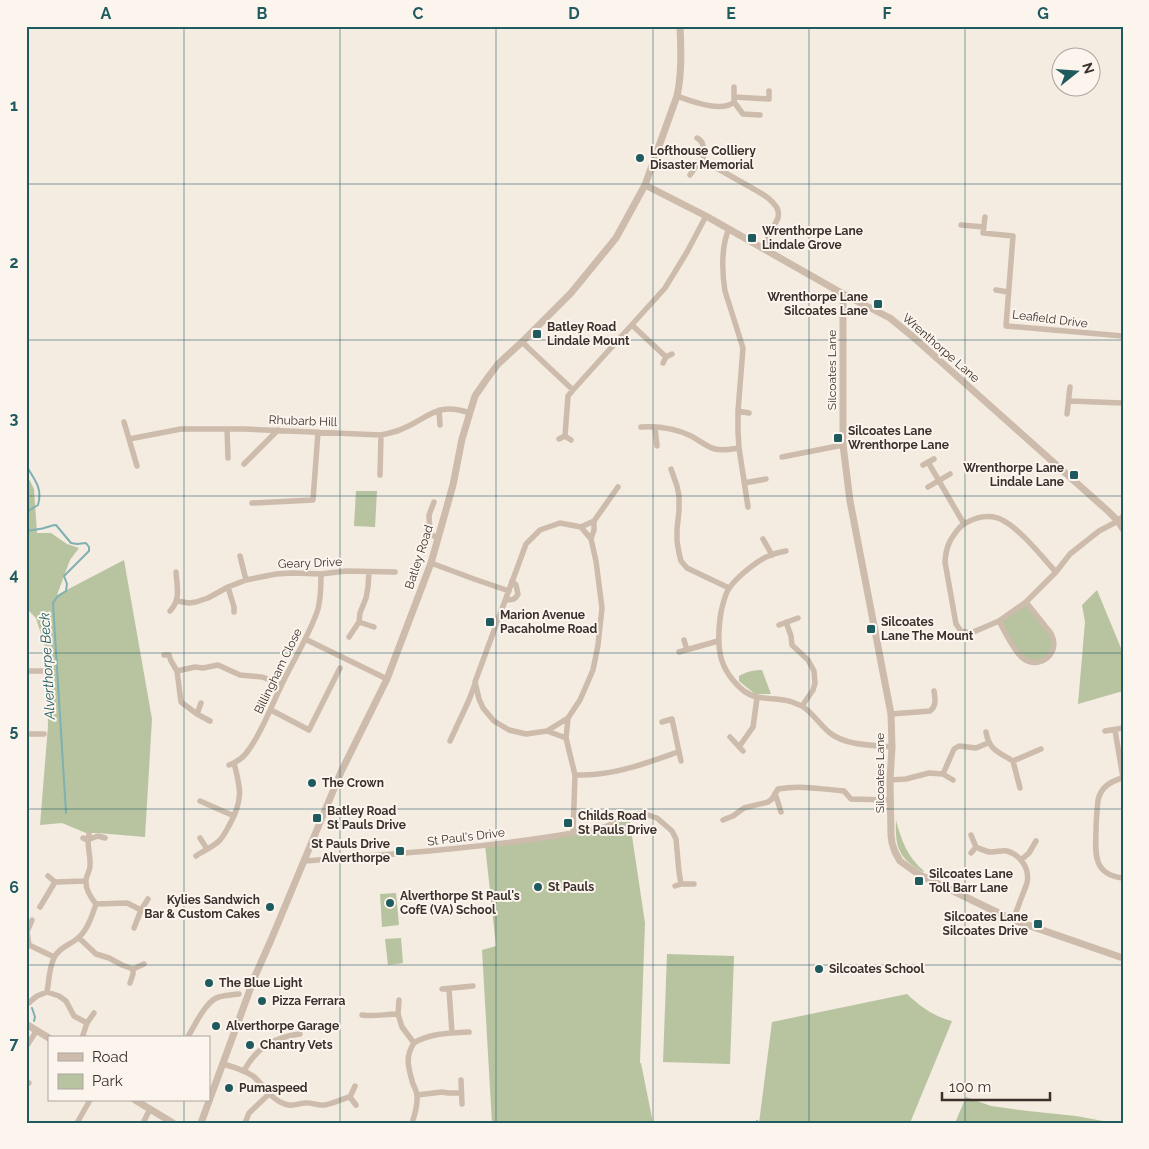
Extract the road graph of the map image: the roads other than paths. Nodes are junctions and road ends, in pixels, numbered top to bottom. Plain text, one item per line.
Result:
1 (680, 26) edge
2 (734, 87) dead end
3 (769, 90) dead end
4 (677, 96) junction
5 (736, 99) junction
6 (760, 115) dead end
7 (697, 138) dead end
8 (703, 160) junction
9 (690, 175) dead end
10 (645, 185) junction
11 (706, 216) junction
12 (985, 217) dead end
13 (961, 225) dead end
14 (984, 227) junction
15 (729, 229) junction
16 (763, 248) junction
17 (996, 290) dead end
18 (1008, 292) junction
19 (845, 294) junction
20 (632, 325) junction
21 (1123, 336) edge
22 (522, 342) junction
23 (667, 358) dead end
24 (1070, 387) dead end
25 (572, 390) junction
26 (1069, 400) junction
27 (1123, 403) edge
28 (439, 410) junction
29 (738, 411) junction
30 (750, 413) dead end
31 (470, 414) junction
32 (1068, 414) dead end
33 (124, 422) dead end
34 (440, 425) dead end
35 (654, 427) junction
36 (641, 428) dead end
37 (227, 429) junction
38 (278, 430) junction
39 (318, 432) junction
40 (382, 435) junction
41 (566, 436) junction
42 (129, 439) junction
43 (559, 439) dead end
44 (572, 440) dead end
45 (843, 445) junction
46 (657, 446) dead end
47 (739, 448) junction
48 (782, 457) dead end
49 (228, 458) dead end
50 (928, 462) dead end
51 (244, 464) dead end
52 (137, 466) dead end
53 (670, 472) dead end
54 (950, 474) dead end
55 (380, 476) dead end
56 (766, 479) dead end
57 (939, 480) junction
58 (744, 483) junction
59 (618, 487) dead end
60 (928, 487) dead end
61 (679, 496) junction
62 (672, 497) dead end
63 (434, 502) dead end
64 (252, 503) dead end
65 (748, 507) dead end
66 (1120, 518) edge
67 (594, 521) junction
68 (964, 524) junction
69 (580, 527) junction
70 (1123, 528) edge
71 (438, 538) junction
72 (591, 539) junction
73 (763, 539) dead end
74 (786, 551) dead end
75 (772, 554) junction
76 (240, 556) dead end
77 (431, 563) junction
78 (176, 572) dead end
79 (369, 572) junction
80 (395, 572) dead end
81 (1056, 572) junction
82 (321, 574) junction
83 (246, 580) junction
84 (512, 581) junction
85 (228, 587) junction
86 (729, 588) junction
87 (509, 591) junction
88 (506, 600) junction
89 (177, 601) junction
90 (1026, 602) junction
91 (170, 611) dead end
92 (234, 612) dead end
93 (798, 618) dead end
94 (998, 621) junction
95 (359, 622) junction
96 (786, 622) junction
97 (779, 625) dead end
98 (374, 627) dead end
99 (349, 637) dead end
100 (305, 639) junction
101 (684, 640) dead end
102 (718, 642) junction
103 (687, 650) junction
104 (679, 652) dead end
105 (164, 655) dead end
106 (340, 668) dead end
107 (26, 671) edge
108 (43, 671) dead end
109 (177, 671) junction
110 (387, 679) junction
111 (475, 682) junction
112 (282, 684) junction
113 (934, 691) dead end
114 (757, 698) junction
115 (479, 699) junction
116 (469, 700) junction
117 (201, 703) dead end
118 (802, 706) junction
119 (270, 710) junction
120 (197, 714) junction
121 (891, 714) junction
122 (568, 718) junction
123 (210, 721) dead end
124 (662, 722) dead end
125 (1123, 728) edge
126 (1115, 730) junction
127 (547, 732) junction
128 (986, 732) dead end
129 (1105, 732) dead end
130 (26, 734) edge
131 (44, 734) dead end
132 (730, 737) dead end
133 (566, 738) junction
134 (450, 741) dead end
135 (988, 743) junction
136 (892, 748) junction
137 (1041, 749) dead end
138 (678, 752) junction
139 (681, 761) dead end
140 (1013, 761) junction
141 (943, 774) junction
142 (575, 775) junction
143 (1123, 778) edge
144 (890, 780) junction
145 (953, 780) dead end
146 (1020, 788) dead end
147 (776, 790) junction
148 (891, 800) junction
149 (200, 801) dead end
150 (781, 812) dead end
151 (234, 816) junction
152 (723, 820) dead end
153 (573, 833) junction
154 (971, 835) dead end
155 (105, 838) dead end
156 (200, 838) dead end
157 (1036, 842) dead end
158 (976, 847) junction
159 (206, 849) junction
160 (971, 853) dead end
161 (196, 856) dead end
162 (1021, 860) junction
163 (304, 862) junction
164 (48, 876) dead end
165 (1123, 878) edge
166 (85, 881) junction
167 (55, 882) junction
168 (694, 884) dead end
169 (148, 899) dead end
170 (96, 904) junction
171 (40, 907) dead end
172 (141, 910) junction
173 (32, 920) dead end
174 (1013, 920) junction
175 (134, 928) dead end
176 (79, 938) junction
177 (28, 946) edge
178 (54, 957) junction
179 (1123, 958) edge
180 (144, 964) dead end
181 (132, 969) junction
182 (130, 983) dead end
183 (473, 986) dead end
184 (47, 992) junction
185 (239, 994) dead end
186 (398, 1000) dead end
187 (26, 1004) edge
188 (94, 1013) dead end
189 (398, 1014) junction
190 (362, 1015) dead end
191 (87, 1023) junction
192 (26, 1024) edge
193 (37, 1030) junction
194 (470, 1032) dead end
195 (452, 1033) junction
196 (300, 1034) dead end
197 (83, 1036) edge
198 (188, 1036) edge
199 (48, 1037) edge
200 (414, 1043) junction
201 (26, 1047) edge
202 (223, 1064) junction
203 (244, 1071) junction
204 (461, 1080) dead end
205 (355, 1086) dead end
206 (462, 1093) junction
207 (269, 1094) junction
208 (417, 1095) junction
209 (350, 1097) junction
210 (210, 1099) edge
211 (89, 1102) edge
212 (209, 1102) edge
213 (462, 1104) dead end
214 (148, 1105) edge
215 (356, 1105) dead end
216 (77, 1123) edge
217 (143, 1123) edge
218 (173, 1123) edge
219 (201, 1123) edge
220 (244, 1123) edge
221 (412, 1123) edge

1 - 4 street, Batley Road
2 - 5 street
3 - 5 street
4 - 5 street
4 - 10 street, Batley Road
5 - 6 street
7 - 8 street
8 - 9 street
8 - 16 street
10 - 11 street, Wrenthorpe Lane
10 - 22 street, Batley Road
11 - 15 street, Wrenthorpe Lane
11 - 20 street
12 - 14 street
13 - 14 street, Leafield Drive
14 - 18 street, Leafield Drive
15 - 16 street, Wrenthorpe Lane
15 - 29 street
16 - 19 street, Wrenthorpe Lane
17 - 18 street, Leafield Drive
18 - 21 street, Leafield Drive
19 - 45 street, Silcoates Lane
19 - 66 street, Wrenthorpe Lane
20 - 23 street
20 - 25 street
22 - 25 street
22 - 31 street, Batley Road
24 - 26 street
25 - 41 street
26 - 27 street
26 - 32 street
28 - 31 street
28 - 34 street
28 - 40 street, Rhubarb Hill
29 - 30 street
29 - 47 street
31 - 71 street, Batley Road
33 - 42 street
35 - 36 street
35 - 46 street
35 - 47 street
37 - 38 street, Rhubarb Hill
37 - 42 street, Rhubarb Hill
37 - 49 street
38 - 39 street, Rhubarb Hill
38 - 51 street
39 - 40 street, Rhubarb Hill
39 - 64 street
40 - 55 street
41 - 43 street
41 - 44 street
42 - 52 street
45 - 48 street
45 - 121 street, Silcoates Lane
47 - 58 street
50 - 57 street
53 - 61 street
54 - 57 street
56 - 58 street
57 - 60 street
57 - 68 street
58 - 65 street
59 - 67 street
61 - 62 street
61 - 86 street
63 - 71 street
66 - 70 street, Wrenthorpe Lane
66 - 81 street
67 - 69 street
67 - 72 street
68 - 81 street
68 - 94 street
69 - 72 street
69 - 84 street
71 - 77 street, Batley Road
72 - 122 street
73 - 75 street
74 - 75 street
75 - 86 street
76 - 83 street
77 - 87 street
77 - 110 street, Batley Road
78 - 89 street
79 - 80 street, Geary Drive
79 - 82 street, Geary Drive
79 - 95 street
81 - 90 street
82 - 83 street, Geary Drive
82 - 100 street, Billingham Close
83 - 85 street, Geary Drive
84 - 87 street
84 - 88 street
85 - 89 street, Geary Drive
85 - 92 street
86 - 102 street
87 - 88 street
88 - 111 street
89 - 91 street
90 - 94 street
90 - 94 street
93 - 96 street
95 - 98 street
95 - 99 street
96 - 97 street
96 - 118 street
100 - 110 street
100 - 112 street, Billingham Close
101 - 103 street
102 - 103 street
102 - 114 street
103 - 104 street
105 - 109 street
106 - 119 street
107 - 108 street
109 - 112 street
109 - 120 street
110 - 163 street, Batley Road
111 - 115 street
111 - 116 street
112 - 119 street, Billingham Close
113 - 121 street
114 - 118 street
114 - 132 street
115 - 116 street
115 - 127 street
116 - 134 street
117 - 120 street
118 - 136 street
119 - 151 street, Billingham Close
120 - 123 street
121 - 136 street, Silcoates Lane
122 - 127 street
122 - 133 street
124 - 138 street
125 - 126 street
126 - 129 street
126 - 143 street
127 - 133 street
128 - 135 street
130 - 131 street
133 - 142 street
135 - 140 street
135 - 141 street
136 - 144 street, Silcoates Lane
137 - 140 street
138 - 139 street
138 - 142 street
140 - 146 street
141 - 144 street
141 - 145 street
142 - 153 street
143 - 165 street
144 - 148 street, Silcoates Lane
147 - 148 street
147 - 150 street
147 - 152 street
148 - 174 street, Silcoates Lane
149 - 151 street
151 - 159 street
153 - 163 street, St Paul's Drive
153 - 168 street, St Paul's Drive
154 - 158 street
155 - 166 street
156 - 159 street
157 - 162 street
158 - 160 street
158 - 162 street
159 - 161 street
162 - 174 street
163 - 202 street, Batley Road
164 - 167 street
166 - 167 street
166 - 170 street
167 - 171 street
169 - 172 street
170 - 172 street
170 - 176 street
172 - 175 street
173 - 177 street
174 - 179 street, Silcoates Lane
176 - 178 street
176 - 181 street
177 - 178 street
178 - 184 street
180 - 181 street
181 - 182 street
183 - 195 street
184 - 187 street
184 - 191 street
185 - 198 street
186 - 189 street
188 - 191 street
189 - 190 street
189 - 200 street
191 - 197 street
192 - 193 street
193 - 199 street
193 - 201 street
194 - 195 street
195 - 200 street
196 - 203 street
200 - 208 street
202 - 203 street
202 - 210 street, Batley Road
203 - 207 street
204 - 206 street
205 - 209 street
206 - 208 street
206 - 213 street
207 - 209 street
207 - 220 street
208 - 221 street
209 - 215 street
211 - 216 street
212 - 219 street, Batley Road
214 - 217 street
214 - 218 street

